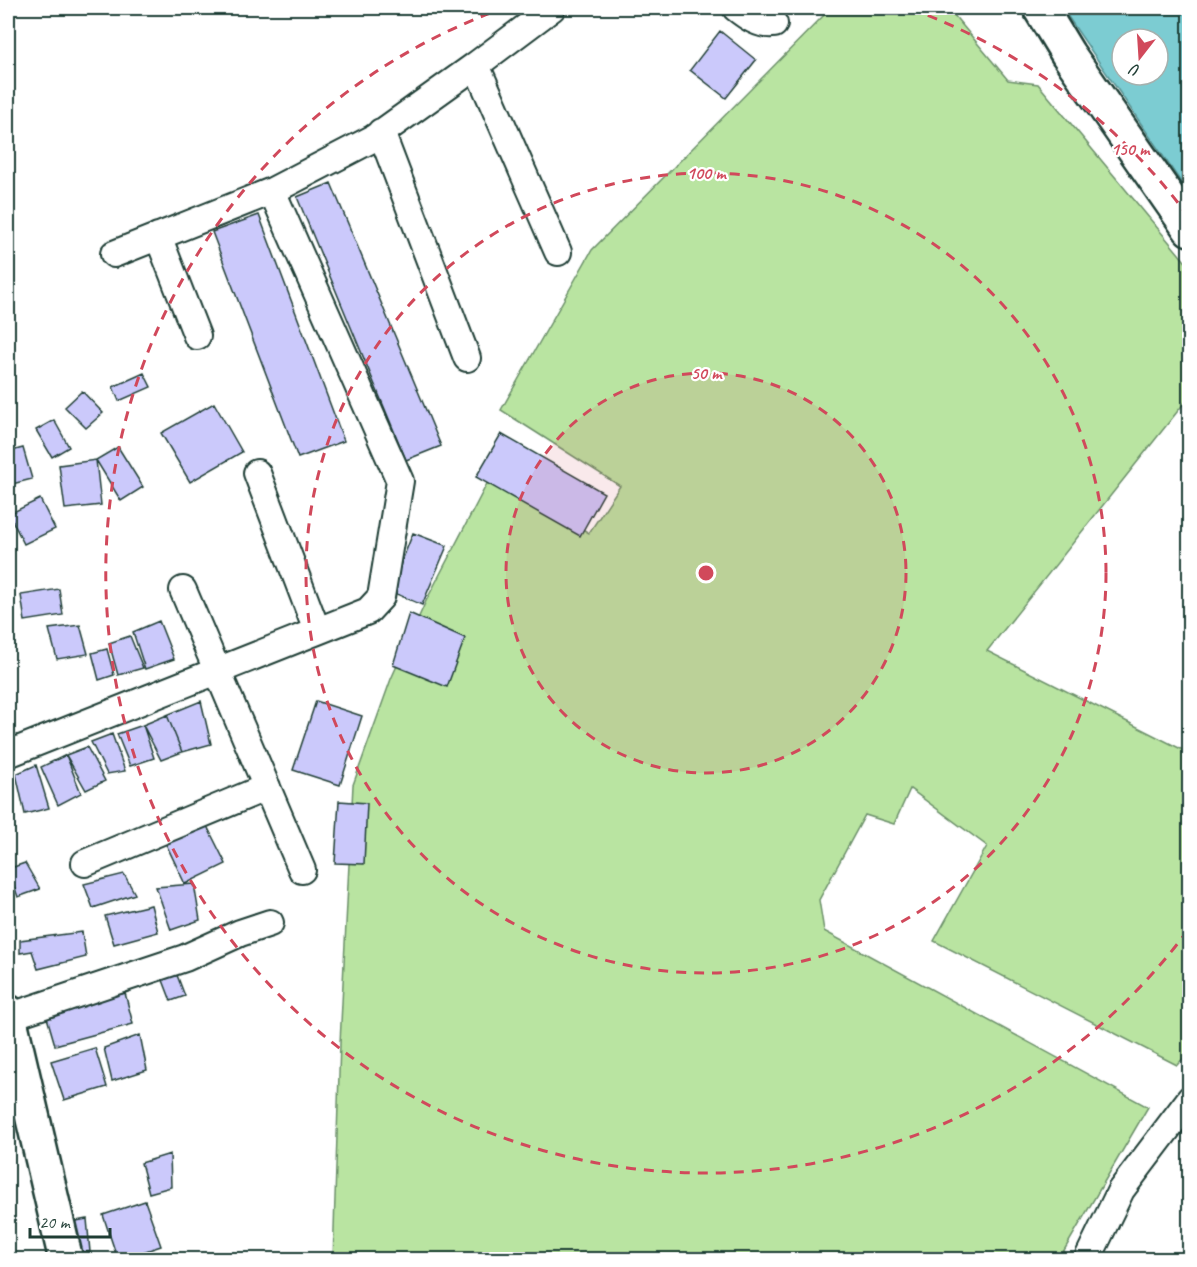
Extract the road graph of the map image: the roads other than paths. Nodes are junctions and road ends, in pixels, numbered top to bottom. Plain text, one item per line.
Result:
1 (552, 8) edge
2 (736, 8) edge
3 (1040, 8) edge
4 (774, 24) dead end
5 (476, 65) junction
6 (381, 132) junction
7 (272, 192) junction
8 (1190, 229) edge
9 (158, 237) junction
10 (558, 252) dead end
11 (114, 254) dead end
12 (197, 336) dead end
13 (467, 358) dead end
14 (257, 473) dead end
15 (183, 590) dead end
16 (317, 631) junction
17 (218, 670) junction
18 (8, 754) edge
19 (267, 787) junction
20 (85, 863) dead end
21 (302, 870) dead end
22 (270, 923) dead end
23 (8, 1012) edge
24 (8, 1017) edge
25 (1190, 1099) edge
26 (66, 1260) edge
27 (1087, 1260) edge

1 - 5 street
2 - 4 street
3 - 8 street
5 - 6 street
5 - 10 street
6 - 7 street
6 - 13 street
7 - 9 street
7 - 16 street
9 - 11 street
9 - 12 street
14 - 16 street
15 - 17 street
16 - 17 street
17 - 18 street
17 - 19 street
19 - 20 street
19 - 21 street
22 - 24 street
23 - 24 street
24 - 26 street
25 - 27 street

